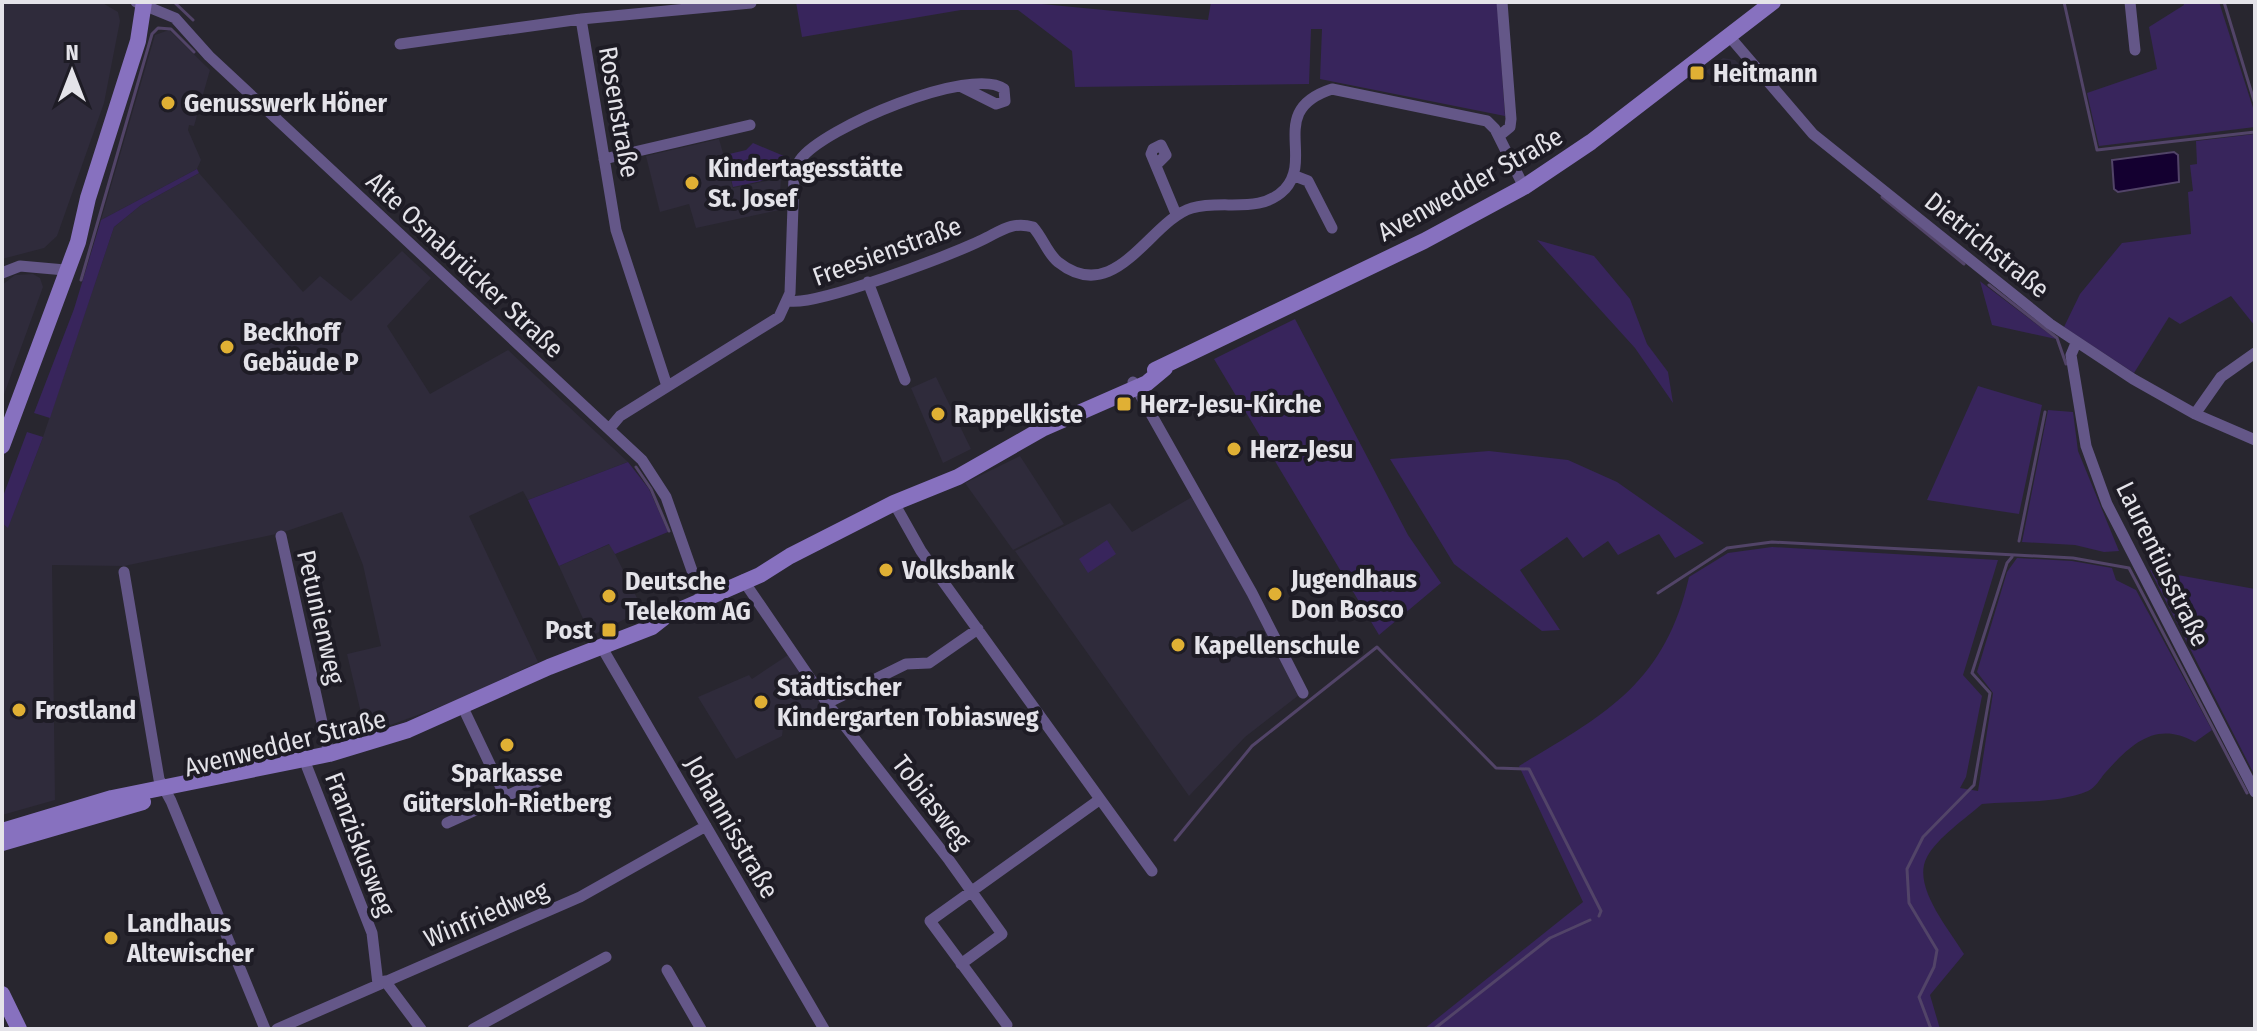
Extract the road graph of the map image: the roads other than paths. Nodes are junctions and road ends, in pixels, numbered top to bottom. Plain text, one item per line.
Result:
1 (1502, 2) edge
2 (1773, 2) edge
3 (2130, 2) edge
4 (751, 3) edge
5 (141, 5) edge
6 (581, 19) junction
7 (1729, 36) junction
8 (400, 44) dead end
9 (2135, 50) dead end
10 (962, 87) dead end
11 (750, 125) dead end
12 (1499, 136) junction
13 (604, 159) junction
14 (1156, 165) dead end
15 (1295, 176) junction
16 (1524, 187) junction
17 (1176, 214) junction
18 (1332, 228) dead end
19 (66, 265) junction
20 (2, 273) edge
21 (868, 282) junction
22 (789, 301) junction
23 (2076, 343) junction
24 (2255, 353) edge
25 (905, 380) dead end
26 (1134, 384) junction
27 (667, 386) junction
28 (2195, 414) junction
29 (609, 429) junction
30 (2255, 440) edge
31 (2, 446) edge
32 (894, 503) junction
33 (281, 536) dead end
34 (124, 572) dead end
35 (744, 580) junction
36 (702, 599) junction
37 (978, 629) junction
38 (601, 646) junction
39 (569, 661) junction
40 (1303, 693) dead end
41 (827, 703) junction
42 (466, 714) junction
43 (329, 754) junction
44 (307, 767) junction
45 (546, 778) dead end
46 (166, 791) junction
47 (2255, 792) edge
48 (505, 796) junction
49 (1099, 800) junction
50 (447, 823) dead end
51 (706, 826) junction
52 (2, 831) edge
53 (2, 843) edge
54 (1152, 871) dead end
55 (972, 892) junction
56 (606, 957) dead end
57 (961, 964) junction
58 (667, 970) dead end
59 (381, 983) junction
60 (2, 994) edge
61 (2, 1016) edge
62 (1007, 1025) dead end
63 (9, 1029) edge
64 (19, 1029) edge
65 (265, 1029) edge
66 (277, 1029) edge
67 (421, 1029) edge
68 (473, 1029) edge
69 (701, 1029) edge
70 (824, 1029) edge

1 - 12 street
2 - 7 main road, Avenwedder Straße
3 - 9 street
4 - 6 street
5 - 19 main road
5 - 29 street, Alte Osnabrücker Straße
6 - 8 street, Rosenstraße
6 - 13 street, Rosenstraße
7 - 16 main road, Avenwedder Straße
7 - 23 street, Dietrichstraße
10 - 22 street
11 - 13 street
12 - 15 street
12 - 16 street
13 - 27 street, Rosenstraße
14 - 17 street
15 - 17 street
15 - 18 street
16 - 26 main road, Avenwedder Straße
17 - 21 street, Freesienstraße
19 - 20 street
19 - 31 main road
21 - 22 street, Freesienstraße
21 - 25 street
22 - 27 street, Freesienstraße
23 - 28 street, Dietrichstraße
23 - 47 street, Laurentiusstraße
24 - 28 street
26 - 32 main road, Avenwedder Straße
26 - 40 street
27 - 29 street, Freesienstraße
28 - 30 street, Dietrichstraße
29 - 36 street, Alte Osnabrücker Straße
32 - 35 main road, Avenwedder Straße
32 - 37 street
33 - 43 street, Petunienweg
34 - 46 street
35 - 36 main road, Avenwedder Straße
35 - 41 street, Tobiasweg
36 - 38 main road, Avenwedder Straße
37 - 41 street
37 - 49 street
38 - 39 main road, Avenwedder Straße
38 - 51 street, Johannisstraße
39 - 42 main road, Avenwedder Straße
39 - 43 main road, Avenwedder Straße
41 - 55 street, Tobiasweg
42 - 44 main road, Avenwedder Straße
42 - 48 street
43 - 46 main road, Avenwedder Straße
44 - 46 main road, Avenwedder Straße
44 - 59 street, Franziskusweg
45 - 48 street
46 - 52 main road, Avenwedder Straße
46 - 53 main road, Avenwedder Straße
46 - 65 street
48 - 50 street
49 - 54 street
49 - 55 street
51 - 59 street, Winfriedweg
51 - 70 street, Johannisstraße
55 - 57 street, Tobiasweg
55 - 57 street
56 - 68 street
57 - 62 street
58 - 69 street
59 - 66 street, Winfriedweg
59 - 67 street
60 - 64 main road
61 - 63 main road

